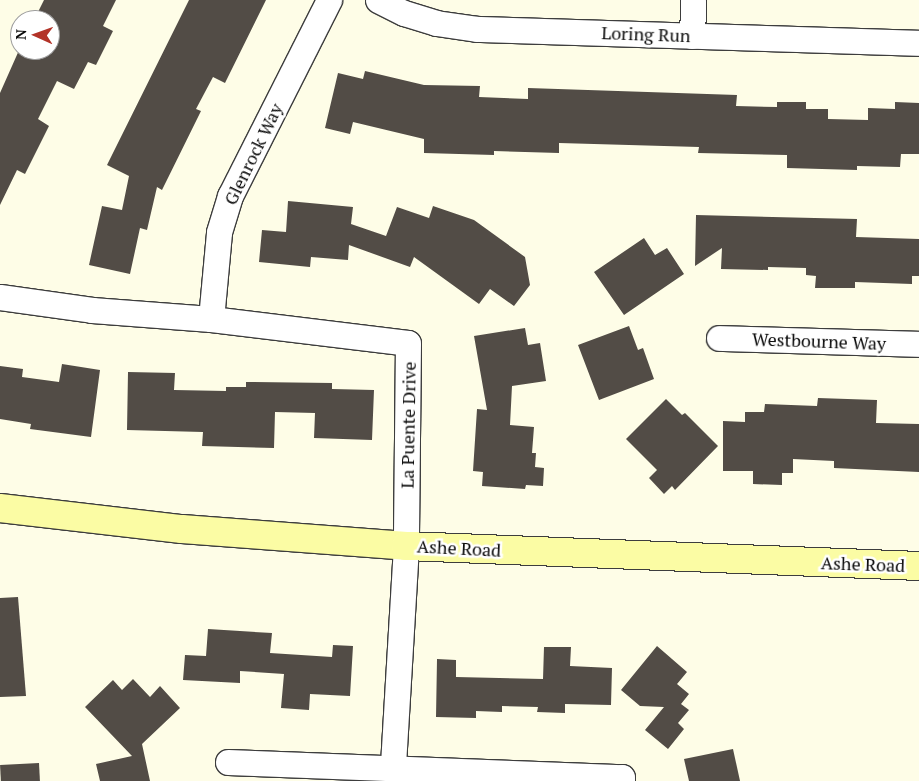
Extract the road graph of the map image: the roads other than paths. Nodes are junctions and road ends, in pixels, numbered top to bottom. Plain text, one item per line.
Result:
1 (329, 0) edge
2 (378, 0) edge
3 (693, 0) edge
4 (692, 36) junction
5 (919, 43) edge
6 (0, 297) edge
7 (211, 319) junction
8 (719, 338) dead end
9 (919, 344) edge
10 (0, 508) edge
11 (406, 546) junction
12 (919, 566) edge
13 (228, 762) dead end
14 (393, 768) junction
15 (622, 779) edge

1 - 7 street, Glenrock Way
2 - 4 street, Loring Run
3 - 4 street
4 - 5 street, Loring Run
6 - 7 street, La Puente Drive
7 - 11 street, La Puente Drive
8 - 9 street, Westbourne Way
10 - 11 street, Ashe Road
11 - 12 street, Ashe Road
11 - 14 street, La Puente Drive
13 - 14 street
14 - 15 street

